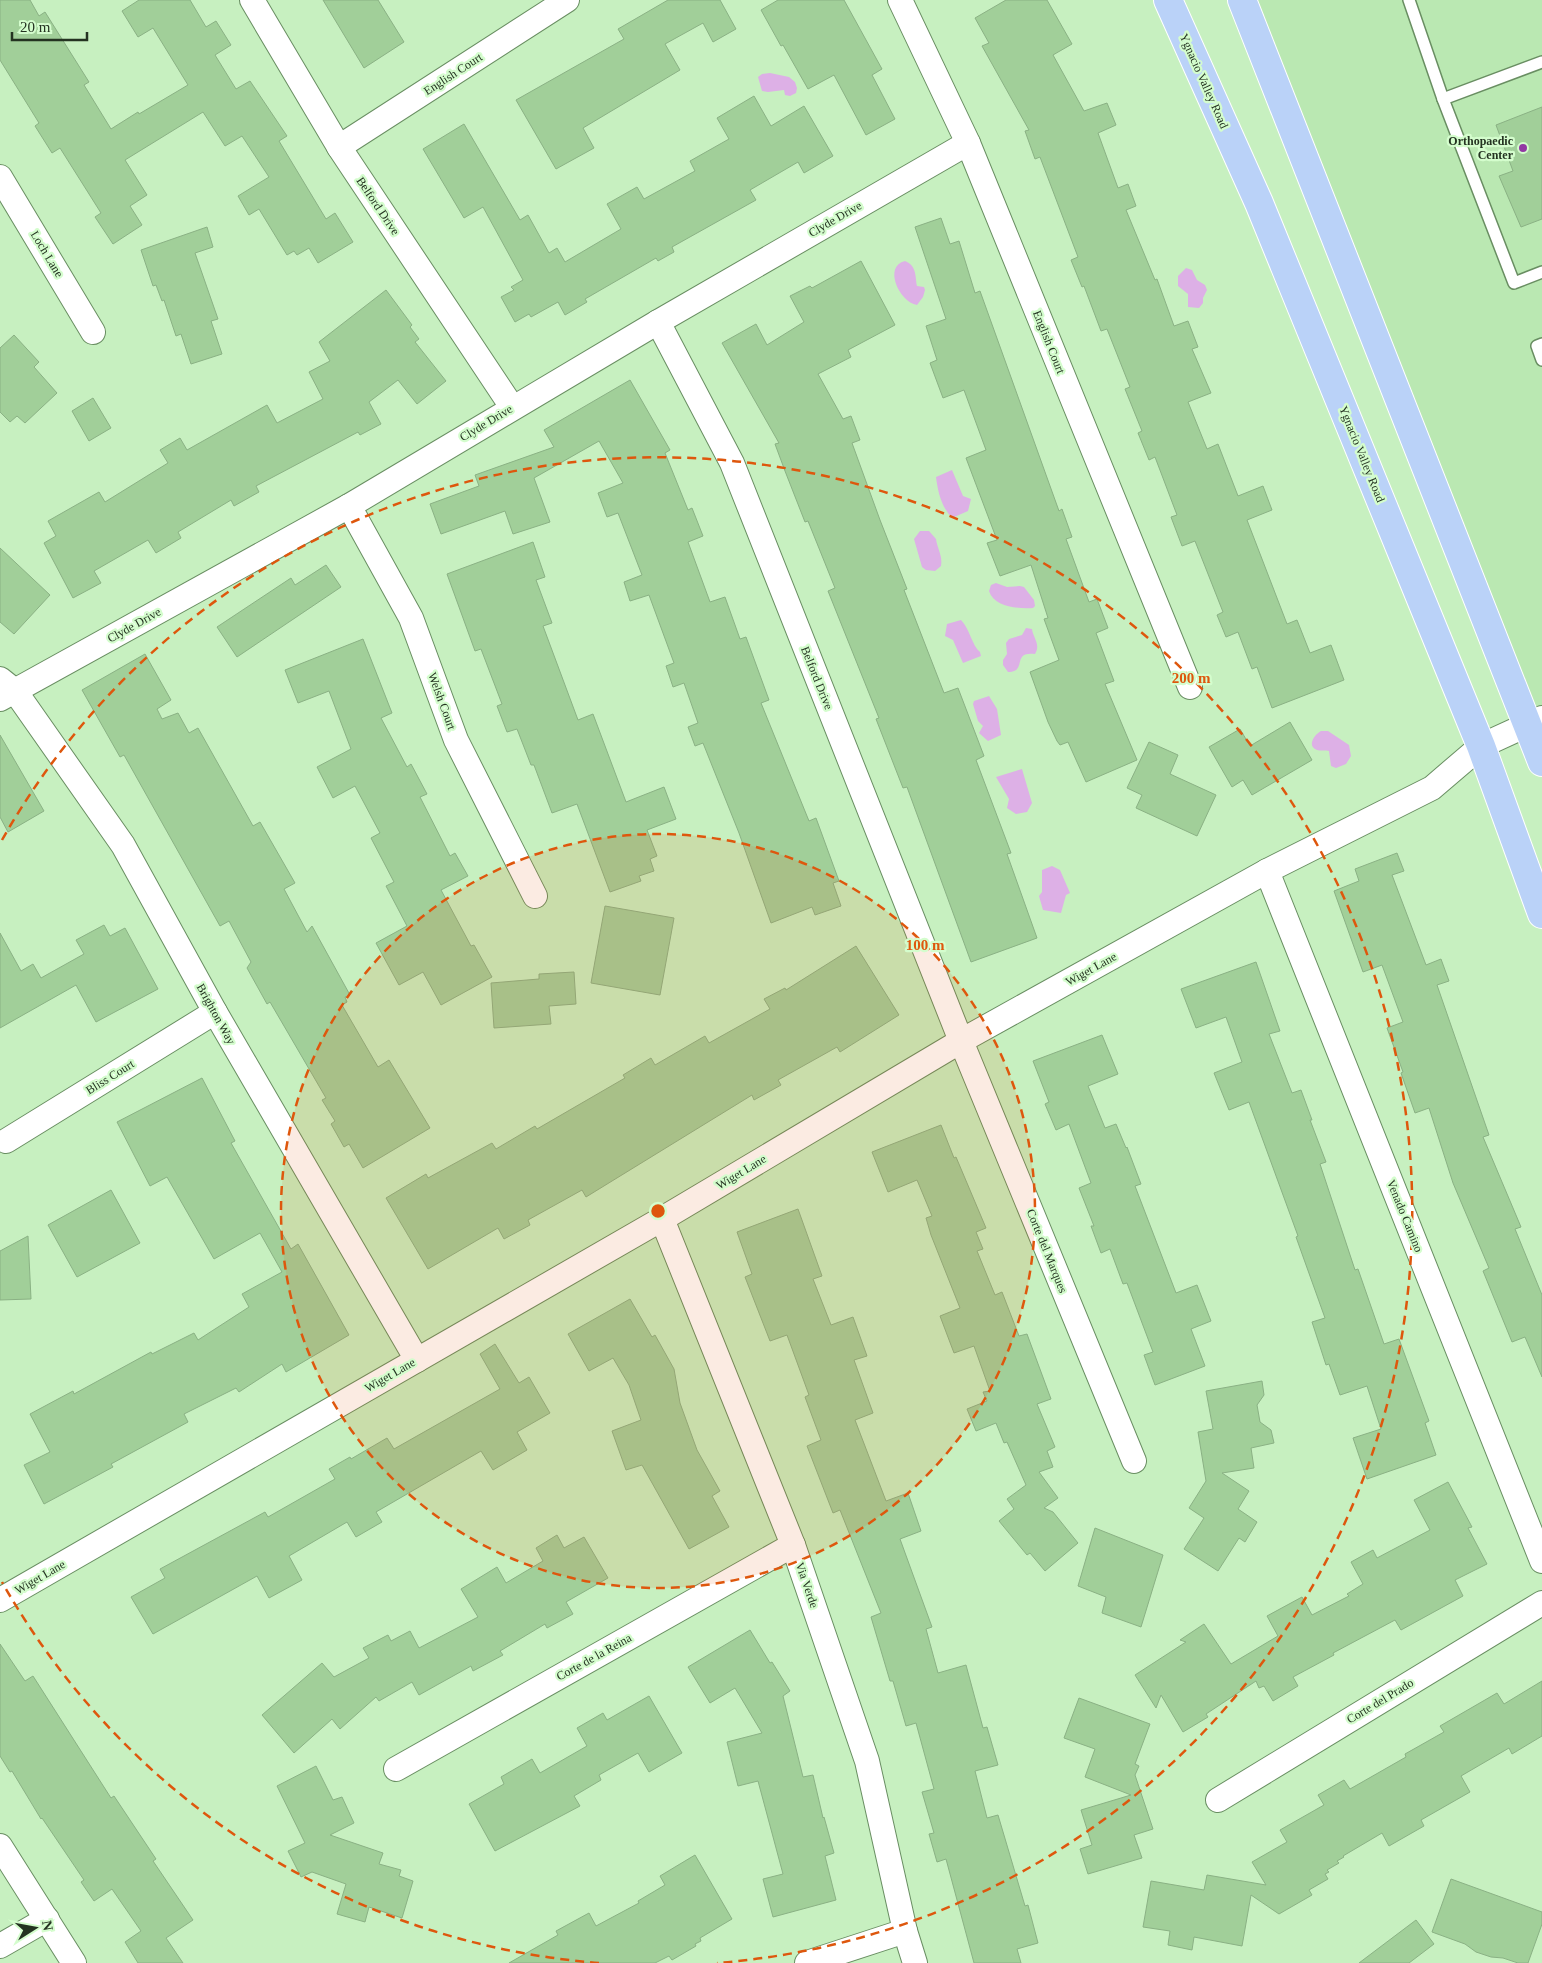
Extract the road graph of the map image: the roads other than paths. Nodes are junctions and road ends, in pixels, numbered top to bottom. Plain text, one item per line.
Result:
1 (252, 0) edge
2 (567, 0) edge
3 (900, 0) edge
4 (1168, 0) edge
5 (1242, 0) edge
6 (1409, 0) edge
7 (1542, 62) edge
8 (1443, 99) junction
9 (968, 143) junction
10 (340, 147) junction
11 (0, 177) edge
12 (1542, 272) edge
13 (658, 322) junction
14 (93, 332) dead end
15 (1542, 344) edge
16 (1542, 360) edge
17 (512, 407) junction
18 (349, 506) junction
19 (1190, 687) dead end
20 (5, 690) edge
21 (1535, 721) edge
22 (1482, 746) junction
23 (1542, 762) edge
24 (1267, 871) junction
25 (535, 896) dead end
26 (1542, 914) edge
27 (215, 1012) junction
28 (961, 1041) junction
29 (6, 1141) dead end
30 (662, 1219) junction
31 (417, 1360) junction
32 (1134, 1461) dead end
33 (793, 1545) junction
34 (1542, 1561) edge
35 (0, 1600) edge
36 (1542, 1603) edge
37 (396, 1769) dead end
38 (1218, 1800) dead end
39 (0, 1846) edge
40 (48, 1918) junction
41 (905, 1931) junction
42 (0, 1946) edge
43 (74, 1963) edge
44 (807, 1963) edge
45 (915, 1963) edge

1 - 10 street, Belford Drive
2 - 10 street, English Court
3 - 9 street, English Court
4 - 22 highway, Ygnacio Valley Road
5 - 21 highway
6 - 8 lane
7 - 8 lane
8 - 12 lane
9 - 13 street, Clyde Drive
9 - 19 street, English Court
10 - 17 street, Belford Drive
11 - 14 street, Loch Lane
13 - 17 street, Clyde Drive
13 - 28 street, Belford Drive
15 - 16 lane
17 - 18 street, Clyde Drive
18 - 20 street, Clyde Drive
18 - 25 street, Welsh Court
20 - 27 street, Brighton Way
21 - 22 street, Wiget Lane
21 - 23 highway
22 - 24 street, Wiget Lane
22 - 26 highway, Ygnacio Valley Road
24 - 28 street, Wiget Lane
24 - 34 street, Venado Camino
27 - 29 street, Bliss Court
27 - 31 street, Brighton Way
28 - 30 street, Wiget Lane
28 - 32 street, Corte del Marques
30 - 31 street, Wiget Lane
30 - 33 street, Via Verde
31 - 35 street, Wiget Lane
33 - 37 street, Corte de la Reina
33 - 41 street, Via Verde
36 - 38 street, Corte del Prado
39 - 40 street
40 - 42 street
40 - 43 street
41 - 44 street
41 - 45 street, Via Verde

